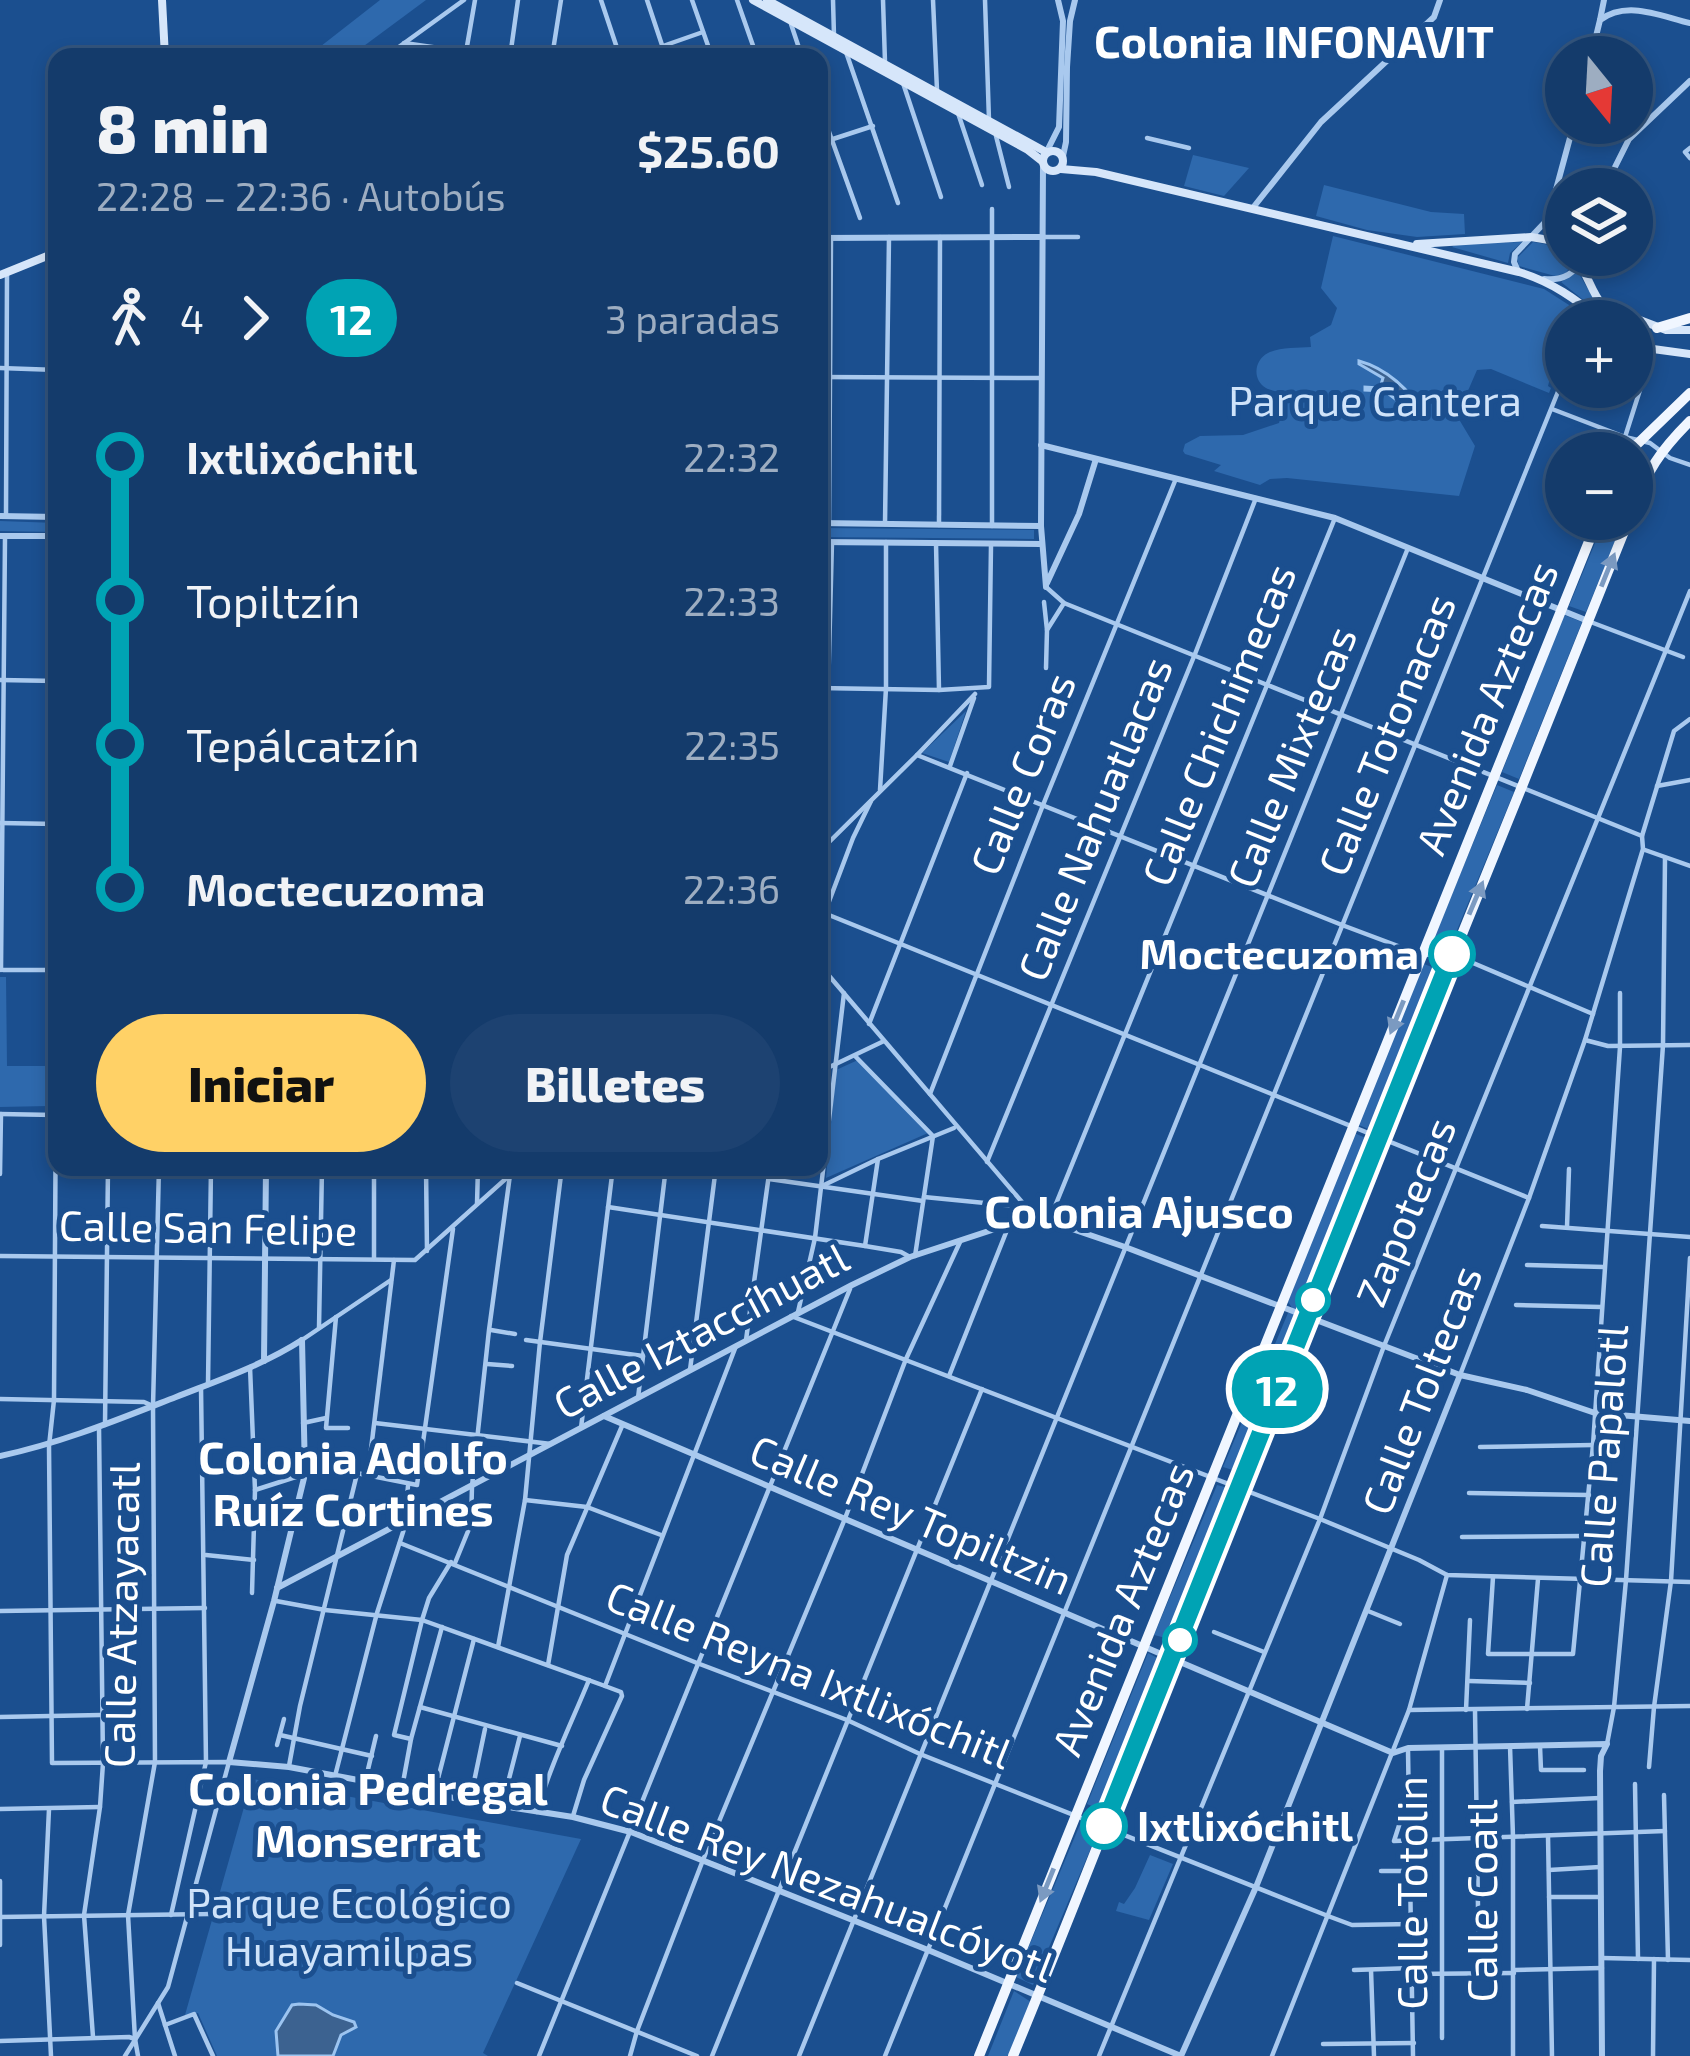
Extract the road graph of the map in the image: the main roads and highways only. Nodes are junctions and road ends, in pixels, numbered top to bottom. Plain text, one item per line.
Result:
1 (162, 0) edge
2 (753, 0) edge
3 (767, 0) edge
4 (779, 7) edge
5 (165, 48) edge
6 (960, 110) junction
7 (1044, 157) junction
8 (1064, 157) junction
9 (1059, 169) junction
10 (1091, 170) junction
11 (1545, 239) edge
12 (1404, 245) junction
13 (48, 256) edge
14 (4, 275) edge
15 (1586, 276) edge
16 (1569, 300) edge
17 (1690, 318) edge
18 (1657, 328) junction
19 (1690, 330) edge
20 (1653, 349) edge
21 (1690, 354) edge
22 (1690, 393) edge
23 (1690, 422) edge
24 (1649, 432) edge
25 (1653, 465) edge
26 (1590, 540) edge
27 (1621, 540) edge
28 (979, 2056) edge
29 (1013, 2056) edge

1 - 5 main road
2 - 4 main road
3 - 4 main road
4 - 6 main road
6 - 7 main road
6 - 7 main road
7 - 8 main road
7 - 9 main road
8 - 9 main road
8 - 10 main road
9 - 10 main road
10 - 12 main road
11 - 12 main road
12 - 16 main road
13 - 14 main road
15 - 18 main road
17 - 18 main road
18 - 19 main road
20 - 21 main road
22 - 24 main road
23 - 25 main road
26 -> 28 main road, Avenida Aztecas
29 -> 27 main road, Avenida Aztecas

